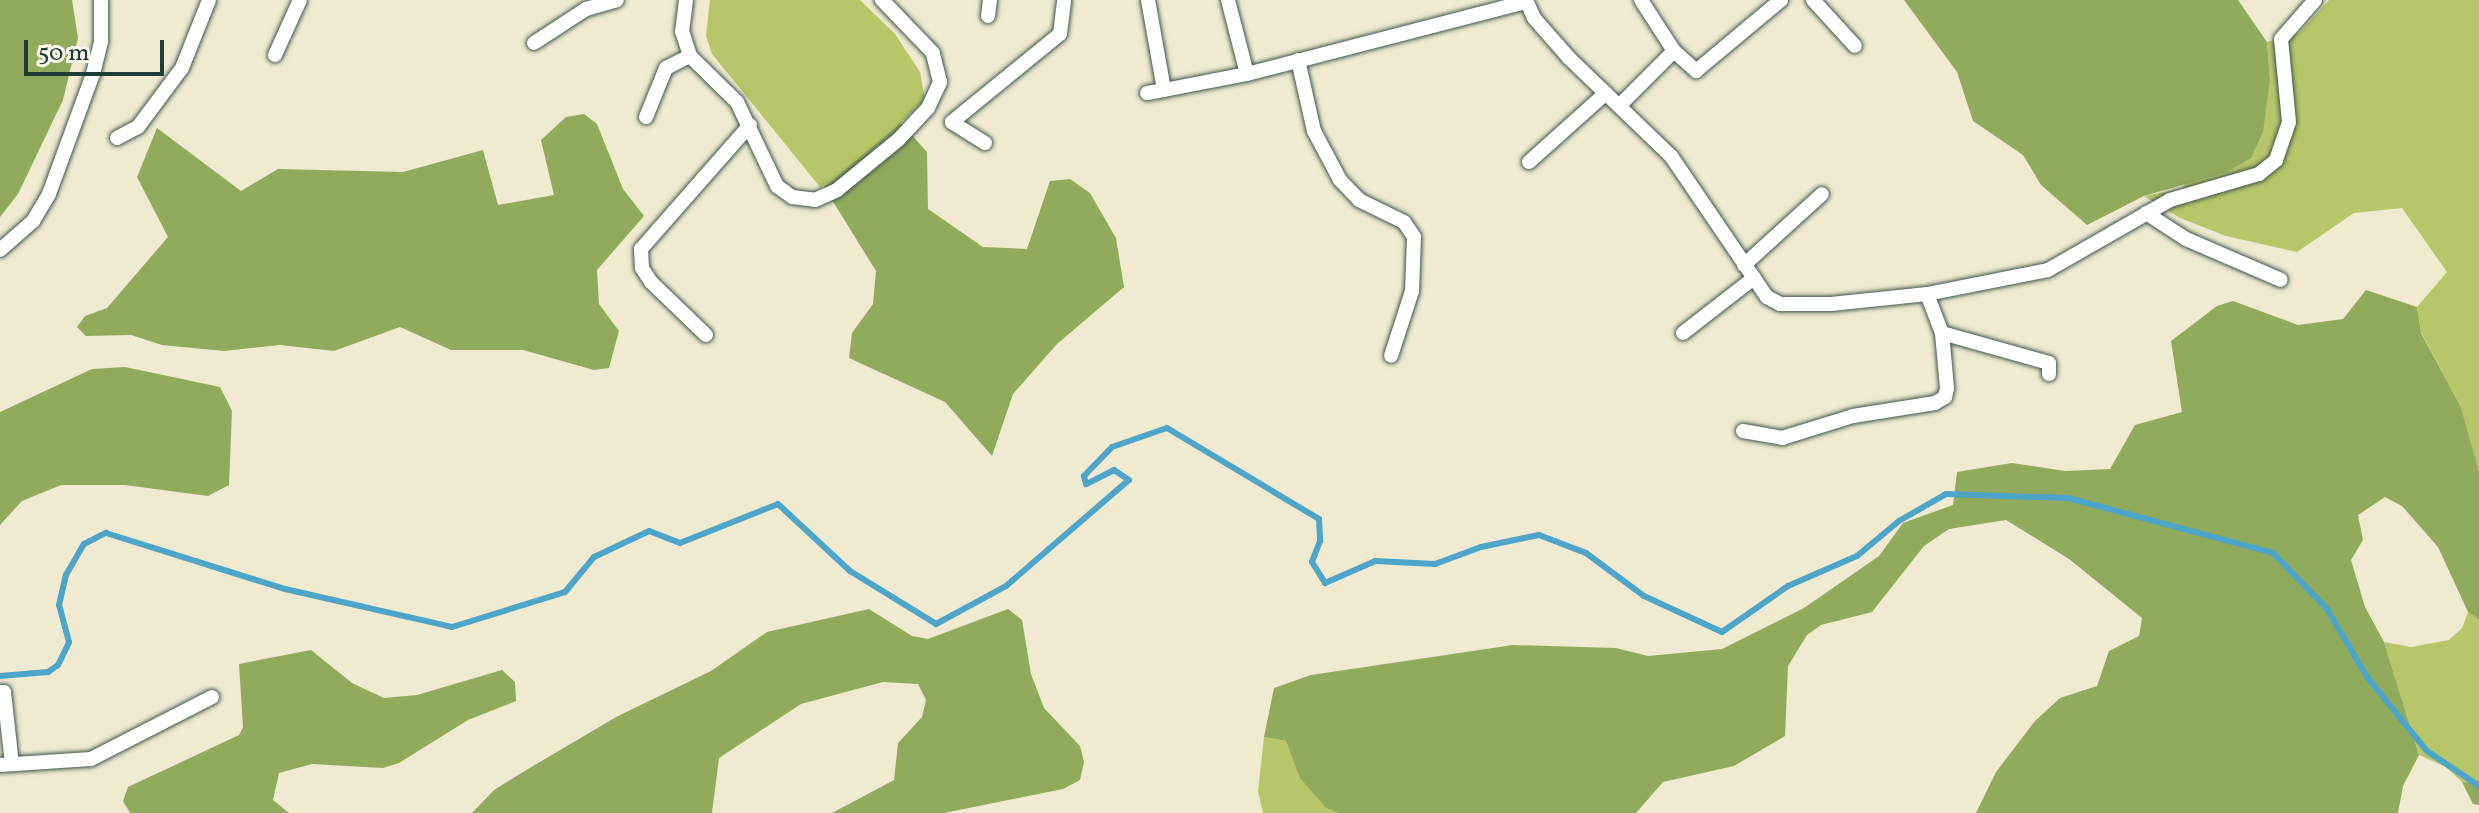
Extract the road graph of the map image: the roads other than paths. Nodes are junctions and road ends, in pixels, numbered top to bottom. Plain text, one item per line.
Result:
1 (101, 0) edge
2 (209, 0) edge
3 (300, 0) edge
4 (617, 0) edge
5 (686, 0) edge
6 (882, 0) edge
7 (990, 0) edge
8 (1064, 0) edge
9 (1148, 0) edge
10 (1228, 0) edge
11 (1641, 0) edge
12 (1781, 0) edge
13 (1813, 0) edge
14 (2315, 0) edge
15 (1526, 1) edge
16 (988, 16) dead end
17 (534, 43) dead end
18 (1855, 46) dead end
19 (1674, 51) junction
20 (275, 55) dead end
21 (690, 56) junction
22 (1298, 60) junction
23 (1247, 74) junction
24 (1164, 90) junction
25 (1147, 93) dead end
26 (1606, 93) junction
27 (932, 101) junction
28 (1620, 105) junction
29 (646, 117) dead end
30 (952, 122) junction
31 (750, 125) junction
32 (117, 138) dead end
33 (985, 143) dead end
34 (1529, 162) dead end
35 (1822, 194) dead end
36 (2146, 213) junction
37 (0, 250) edge
38 (1744, 265) junction
39 (1754, 278) junction
40 (2281, 280) dead end
41 (1927, 294) junction
42 (1683, 333) dead end
43 (1942, 333) junction
44 (706, 335) dead end
45 (1391, 356) dead end
46 (2049, 374) dead end
47 (1743, 431) dead end
48 (0, 692) edge
49 (212, 697) dead end
50 (6, 764) edge

1 - 37 street
2 - 32 street
3 - 20 street
4 - 17 street
5 - 21 street
6 - 27 street
7 - 16 street
8 - 30 street
9 - 24 street
10 - 23 street
11 - 19 street
12 - 19 street
13 - 18 street
14 - 36 street
15 - 22 street
15 - 26 street
19 - 28 street
21 - 29 street
21 - 31 street
22 - 23 street
22 - 45 street
23 - 24 street
24 - 25 street
26 - 28 street
26 - 34 street
27 - 30 street
27 - 31 street
28 - 38 street
30 - 33 street
31 - 44 street
35 - 38 street
36 - 40 street
36 - 41 street
38 - 39 street
39 - 41 street
39 - 42 street
41 - 43 street
43 - 46 street
43 - 47 street
48 - 50 street
49 - 50 street

